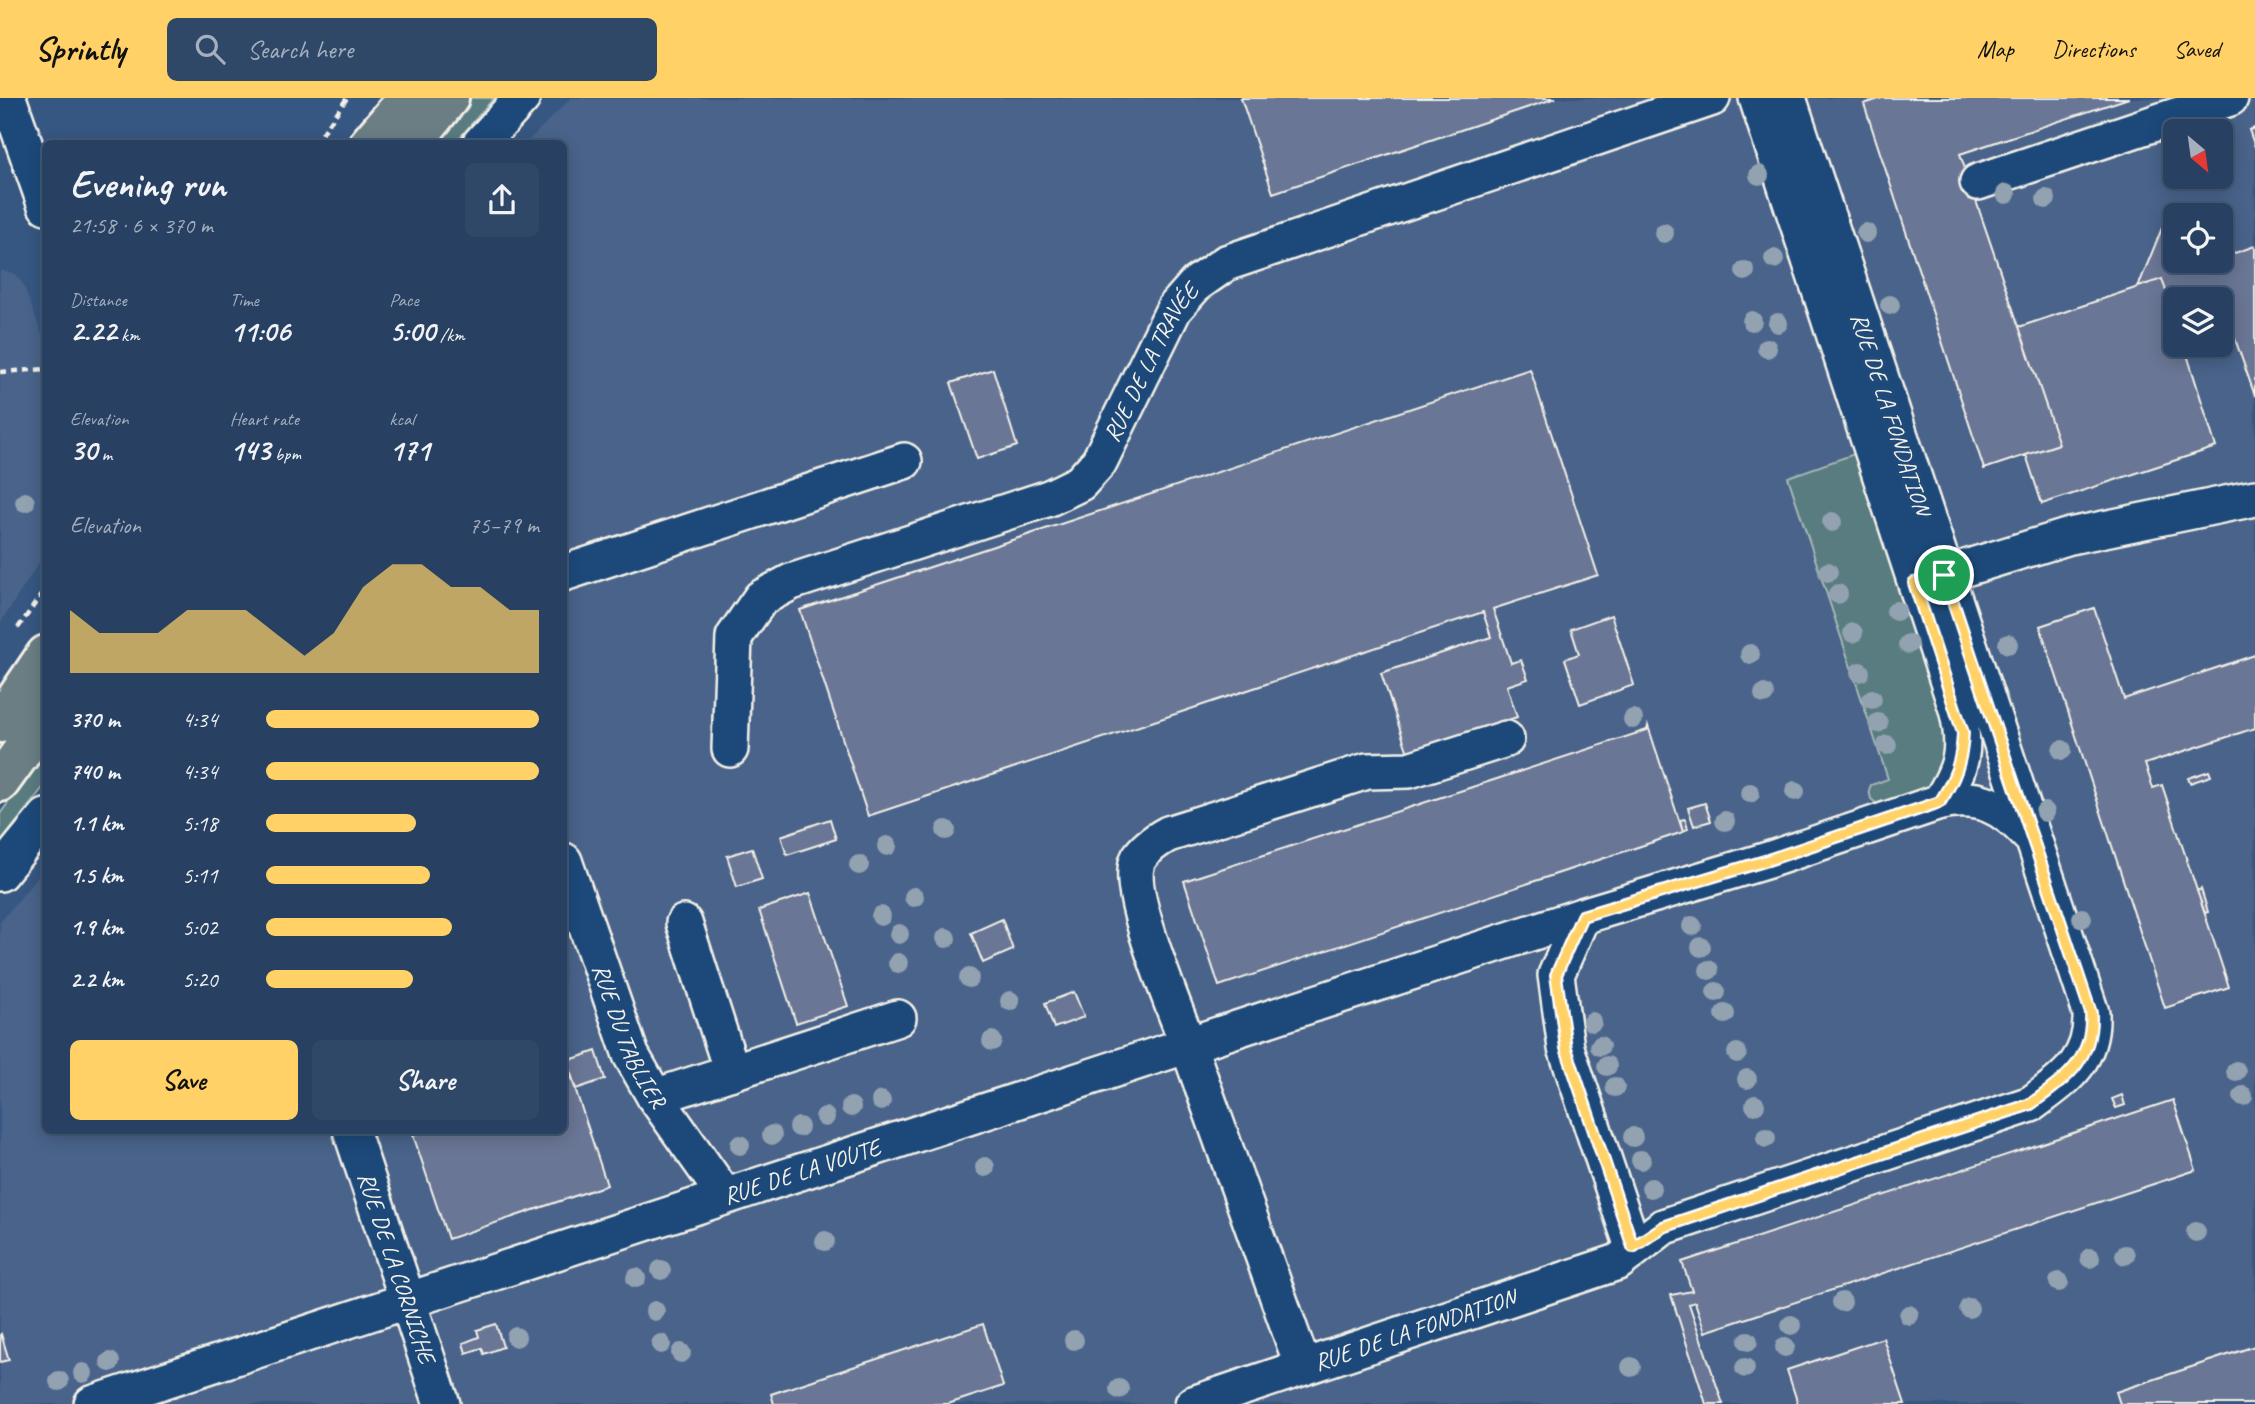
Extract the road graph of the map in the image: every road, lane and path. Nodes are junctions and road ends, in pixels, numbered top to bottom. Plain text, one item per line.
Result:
1 (8, 98) edge
2 (347, 98) edge
3 (408, 98) edge
4 (449, 98) edge
5 (522, 98) edge
6 (1712, 98) edge
7 (1757, 98) edge
8 (1788, 98) edge
9 (2230, 98) edge
10 (318, 140) edge
11 (372, 140) edge
12 (415, 140) edge
13 (484, 140) edge
14 (1978, 183) dead end
15 (42, 195) edge
16 (42, 369) edge
17 (0, 372) edge
18 (904, 461) dead end
19 (2255, 498) edge
20 (567, 572) edge
21 (1929, 579) junction
22 (42, 594) edge
23 (15, 632) dead end
24 (42, 660) edge
25 (0, 723) edge
26 (42, 724) edge
27 (1506, 739) dead end
28 (730, 749) dead end
29 (0, 782) edge
30 (1940, 802) junction
31 (42, 822) edge
32 (2031, 838) junction
33 (567, 870) edge
34 (0, 873) edge
35 (1582, 916) junction
36 (684, 923) dead end
37 (898, 1018) dead end
38 (1188, 1045) junction
39 (732, 1072) junction
40 (655, 1097) junction
41 (352, 1134) edge
42 (725, 1196) junction
43 (1633, 1247) junction
44 (408, 1302) junction
45 (1303, 1367) junction
46 (92, 1404) edge
47 (442, 1404) edge
48 (1193, 1404) edge

1 - 15 street
2 - 10 path
3 - 11 main road
4 - 12 main road
5 - 13 street
6 - 28 street, RUE DE LA TRAVÉE
7 - 21 street, RUE DE LA FONDATION
8 - 21 street, RUE DE LA FONDATION
9 - 14 street
16 - 17 path
18 - 20 street
19 - 21 street
21 - 30 street, RUE DE LA FONDATION
21 - 32 street, RUE DE LA FONDATION
22 - 23 path
24 - 25 main road
26 - 29 main road
27 - 38 street
30 - 32 street
30 - 35 street
31 - 34 street
32 - 43 street, RUE DE LA FONDATION
33 - 40 street, RUE DU TABLIER
35 - 38 street, RUE DE LA VOUTE
35 - 43 street
36 - 39 street
37 - 39 street
38 - 42 street, RUE DE LA VOUTE
38 - 45 street
39 - 40 street
40 - 42 street, RUE DU TABLIER
41 - 44 street, RUE DE LA CORNICHE
42 - 44 street, RUE DE LA VOUTE
43 - 45 street, RUE DE LA FONDATION
44 - 46 street, RUE DE LA VOUTE
44 - 47 street, RUE DE LA CORNICHE
45 - 48 street, RUE DE LA FONDATION

